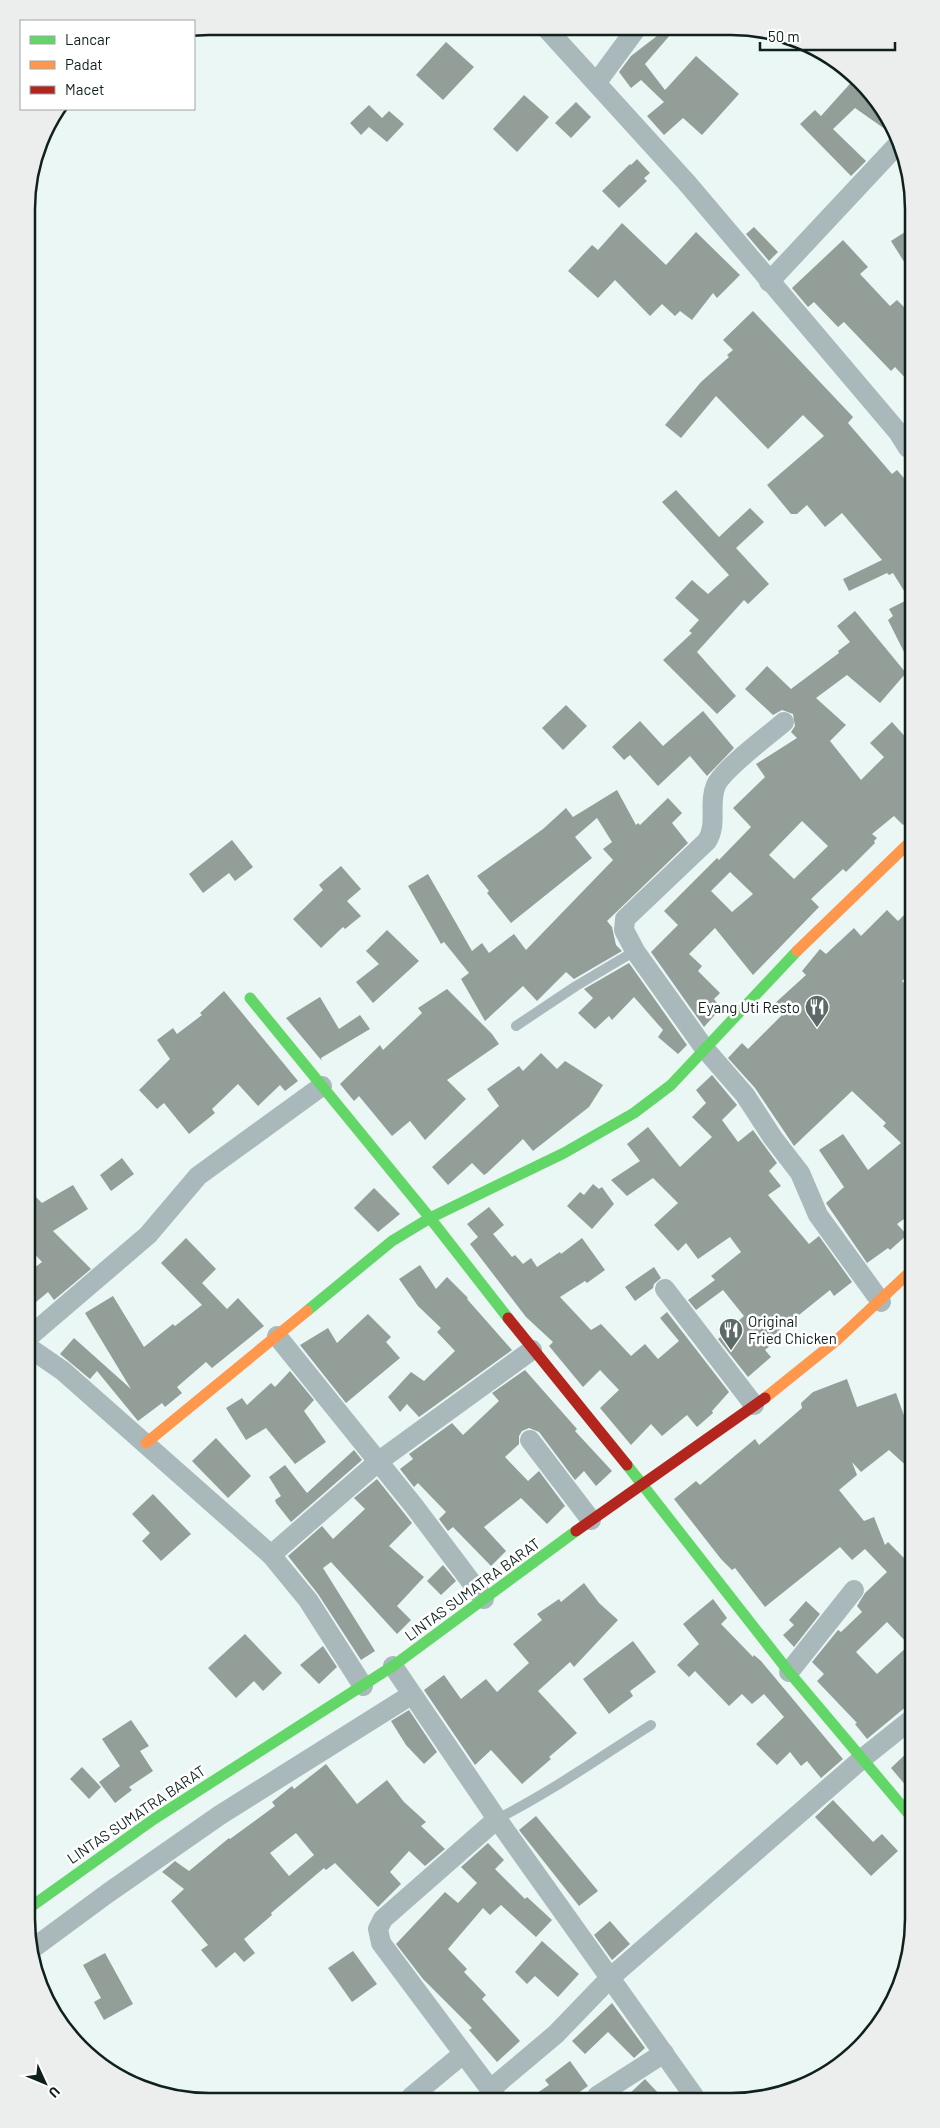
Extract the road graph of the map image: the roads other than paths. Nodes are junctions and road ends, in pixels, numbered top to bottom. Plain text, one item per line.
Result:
1 (553, 35) edge
2 (632, 35) edge
3 (597, 82) junction
4 (894, 148) edge
5 (769, 282) junction
6 (905, 435) edge
7 (784, 722) dead end
8 (905, 847) edge
9 (635, 951) junction
10 (250, 998) dead end
11 (516, 1026) dead end
12 (706, 1049) junction
13 (322, 1086) junction
14 (430, 1218) junction
15 (905, 1277) edge
16 (665, 1289) dead end
17 (881, 1302) junction
18 (35, 1332) edge
19 (277, 1336) junction
20 (532, 1350) junction
21 (35, 1353) edge
22 (754, 1405) junction
23 (530, 1440) dead end
24 (146, 1443) junction
25 (379, 1461) junction
26 (644, 1485) junction
27 (591, 1520) junction
28 (271, 1555) junction
29 (854, 1590) dead end
30 (484, 1599) junction
31 (393, 1666) junction
32 (789, 1672) junction
33 (363, 1686) junction
34 (411, 1695) junction
35 (905, 1724) edge
36 (651, 1725) dead end
37 (863, 1758) junction
38 (905, 1809) edge
39 (497, 1819) junction
40 (35, 1904) edge
41 (37, 1945) edge
42 (611, 1977) junction
43 (664, 2053) junction
44 (464, 2054) junction
45 (494, 2092) edge
46 (416, 2093) edge
47 (602, 2093) edge
48 (692, 2093) edge

1 - 3 street
2 - 3 street
3 - 5 street
4 - 5 street
5 - 6 street
7 - 9 street
8 - 12 main road
9 - 11 lane
9 - 12 street
10 - 13 main road
12 - 14 main road
12 - 17 street
13 - 14 main road
13 - 18 street
14 - 19 main road
14 - 20 main road
15 - 17 main road, LINTAS SUMATRA BARAT
16 - 22 street
17 - 22 main road, LINTAS SUMATRA BARAT
19 - 24 main road
19 - 25 street
20 - 25 street
20 - 26 main road
21 - 24 street
22 - 26 main road, LINTAS SUMATRA BARAT
23 - 27 street
24 - 28 street
25 - 28 street
25 - 30 street
26 - 27 main road, LINTAS SUMATRA BARAT
26 - 32 main road
27 - 30 main road, LINTAS SUMATRA BARAT
28 - 33 street
29 - 32 street
30 - 31 main road, LINTAS SUMATRA BARAT
31 - 33 main road, LINTAS SUMATRA BARAT
31 - 34 street
32 - 37 main road
33 - 40 main road, LINTAS SUMATRA BARAT
34 - 39 street
34 - 41 street
35 - 37 street
36 - 39 lane
37 - 38 main road
37 - 42 street
39 - 42 street
39 - 44 street
42 - 43 street
42 - 45 street
43 - 47 street
43 - 48 street
44 - 45 street
44 - 46 street

